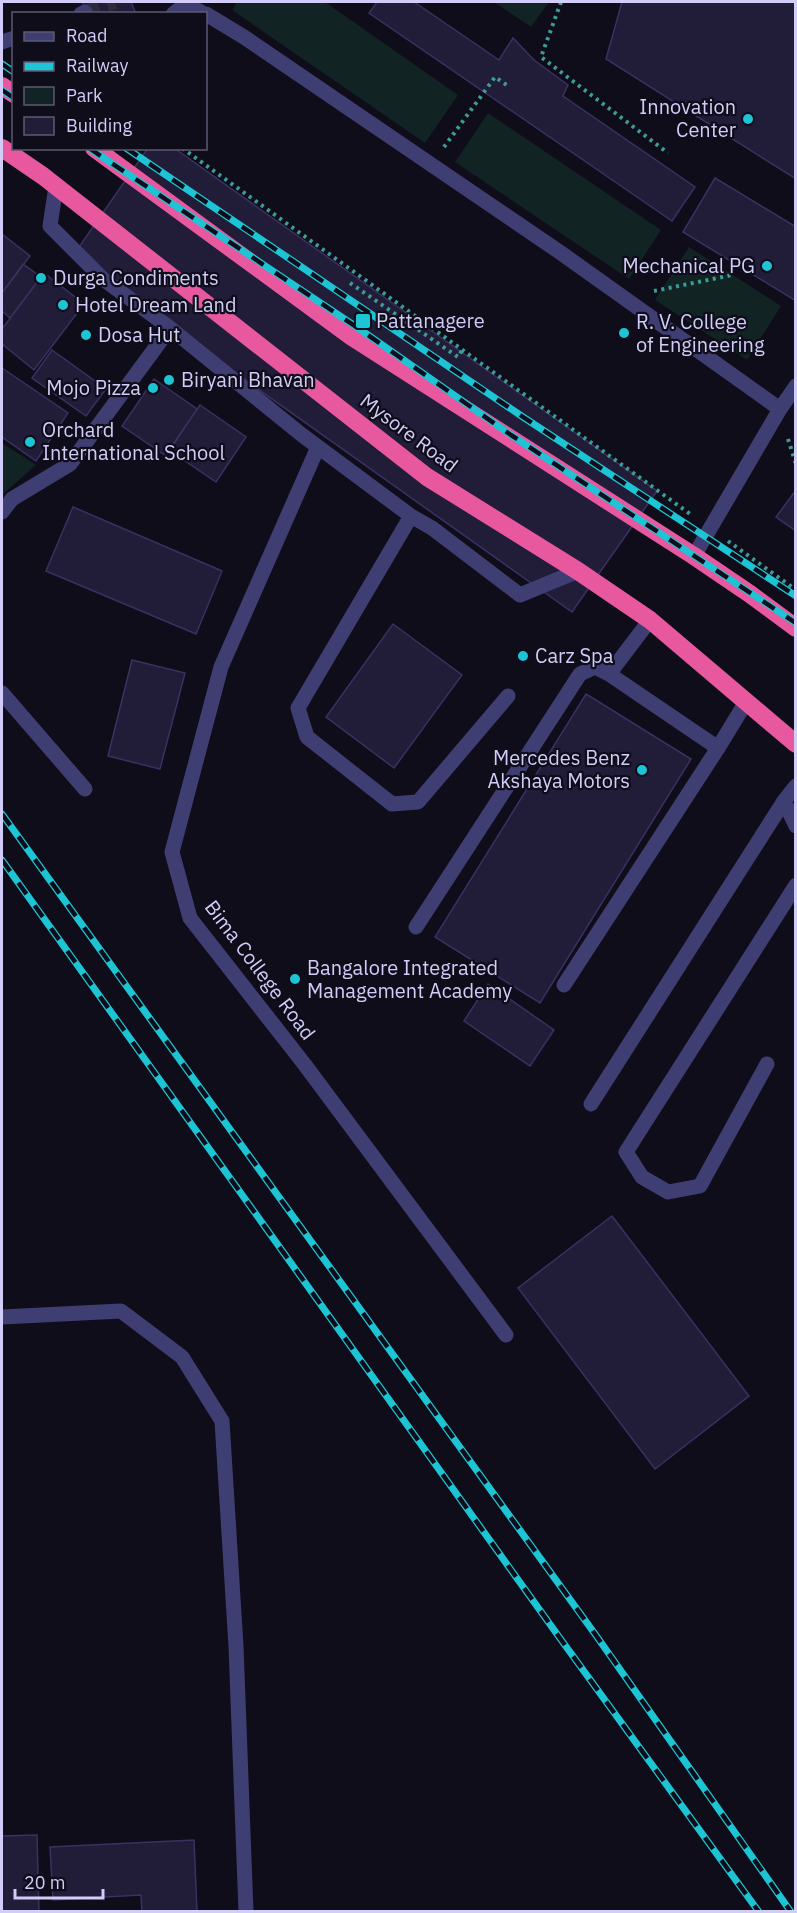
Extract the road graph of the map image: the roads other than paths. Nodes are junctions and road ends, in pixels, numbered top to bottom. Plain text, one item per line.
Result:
1 (187, 2) edge
2 (175, 12) edge
3 (202, 12) edge
4 (207, 15) edge
5 (2, 148) edge
6 (97, 150) edge
7 (56, 186) junction
8 (170, 328) junction
9 (795, 386) edge
10 (780, 409) junction
11 (318, 447) junction
12 (2, 512) edge
13 (411, 516) junction
14 (694, 556) junction
15 (578, 572) junction
16 (650, 620) junction
17 (795, 628) edge
18 (609, 674) junction
19 (2, 693) edge
20 (508, 696) dead end
21 (746, 702) junction
22 (795, 744) edge
23 (718, 748) junction
24 (795, 786) edge
25 (85, 789) dead end
26 (784, 801) junction
27 (795, 826) edge
28 (795, 885) edge
29 (416, 927) dead end
30 (564, 985) dead end
31 (767, 1064) dead end
32 (591, 1104) dead end
33 (2, 1317) edge
34 (506, 1335) dead end
35 (246, 1911) edge

1 - 2 street
1 - 3 street
4 - 10 street
5 - 7 highway, Mysore Road
6 - 14 highway
7 - 8 street
7 - 15 highway, Mysore Road
8 - 11 street
8 - 12 street
9 - 10 street
10 - 14 street
11 - 13 street
11 - 34 street, Bima College Road
13 - 15 street
13 - 20 street
14 - 17 highway
15 - 16 highway, Mysore Road
16 - 18 street
16 - 21 highway, Mysore Road
18 - 23 street
18 - 29 street
19 - 25 street
21 - 22 highway, Mysore Road
21 - 23 street
23 - 30 street
24 - 26 street
26 - 27 street
26 - 32 street
28 - 31 street
33 - 35 street

